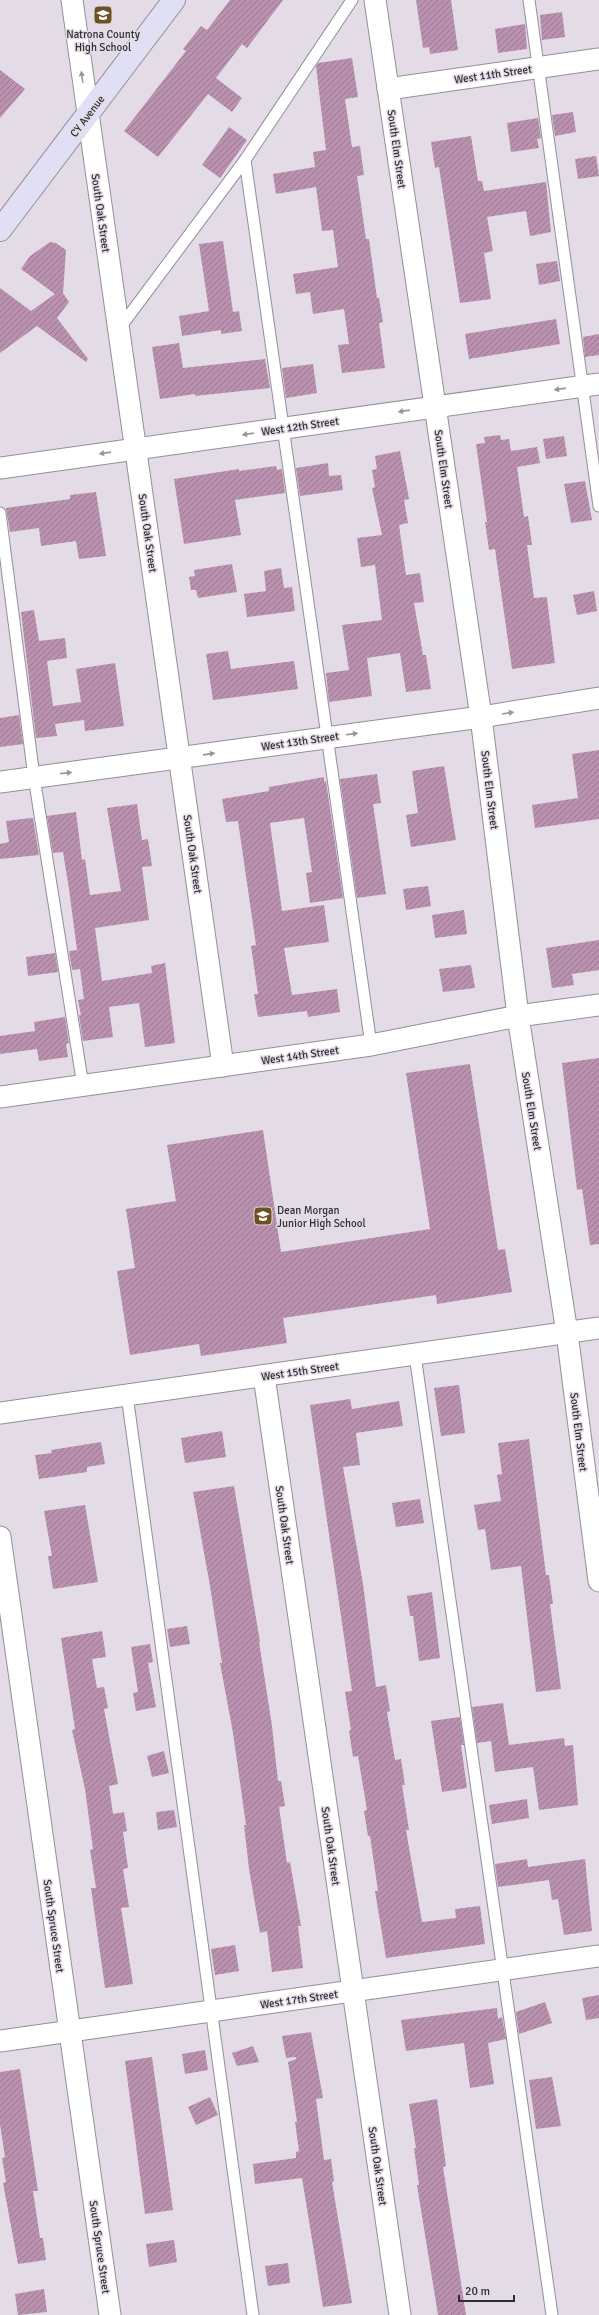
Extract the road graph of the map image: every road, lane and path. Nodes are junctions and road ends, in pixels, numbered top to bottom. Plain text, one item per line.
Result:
1 (72, 0) edge
2 (174, 0) edge
3 (352, 0) edge
4 (375, 0) edge
5 (529, 0) edge
6 (599, 59) edge
7 (538, 67) junction
8 (388, 90) junction
9 (88, 115) junction
10 (245, 160) junction
11 (0, 230) edge
12 (117, 331) junction
13 (591, 385) edge
14 (435, 406) junction
15 (284, 429) junction
16 (136, 449) junction
17 (0, 468) edge
18 (599, 506) edge
19 (0, 513) edge
20 (599, 698) edge
21 (481, 717) junction
22 (326, 737) junction
23 (180, 758) junction
24 (34, 777) junction
25 (0, 782) edge
26 (599, 1005) edge
27 (518, 1016) junction
28 (371, 1045) junction
29 (223, 1066) junction
30 (83, 1086) junction
31 (0, 1098) edge
32 (599, 1328) edge
33 (566, 1333) junction
34 (415, 1355) junction
35 (264, 1376) junction
36 (127, 1396) junction
37 (0, 1413) edge
38 (0, 1537) edge
39 (599, 1581) edge
40 (599, 1956) edge
41 (501, 1970) junction
42 (352, 1991) junction
43 (210, 2011) junction
44 (69, 2032) junction
45 (0, 2041) edge
46 (110, 2315) edge
47 (253, 2315) edge
48 (400, 2315) edge
49 (552, 2315) edge

9 -> 1 street, South Oak Street
2 - 9 main road, CY Avenue
3 - 10 lane
4 - 8 street, South Elm Street
5 - 7 lane
6 - 7 street, West 11th Street
7 - 8 street, West 11th Street
7 - 13 lane
8 - 14 street, South Elm Street
9 - 11 main road, CY Avenue
9 - 12 street, South Oak Street
10 - 12 lane
10 - 15 lane
12 - 16 street, South Oak Street
13 -> 14 street, West 12th Street
13 - 18 lane
14 -> 15 street, West 12th Street
14 - 21 street, South Elm Street
15 -> 16 street, West 12th Street
15 - 22 lane
16 -> 17 street, West 12th Street
16 - 23 street, South Oak Street
19 - 24 lane
21 -> 20 street, West 13th Street
22 -> 21 street, West 13th Street
21 - 27 street, South Elm Street
23 -> 22 street, West 13th Street
22 - 28 lane
24 -> 23 street, West 13th Street
23 - 29 street, South Oak Street
24 - 25 street, West 13th Street
24 - 30 lane
26 - 27 street, West 14th Street
27 - 28 street, West 14th Street
27 - 33 street, South Elm Street
28 - 29 street, West 14th Street
29 - 30 street, West 14th Street
30 - 31 street, West 14th Street
32 - 33 street, West 15th Street
33 - 34 street, West 15th Street
33 - 39 street, South Elm Street
34 - 35 street, West 15th Street
34 - 41 lane
35 - 36 street, West 15th Street
35 - 42 street, South Oak Street
36 - 37 street, West 15th Street
36 - 43 lane
38 - 44 street, South Spruce Street
40 - 41 street, West 17th Street
41 - 42 street, West 17th Street
41 - 49 lane
42 - 43 street, West 17th Street
42 - 48 street, South Oak Street
43 - 44 street, West 17th Street
43 - 47 lane
44 - 45 street, West 17th Street
44 - 46 street, South Spruce Street

